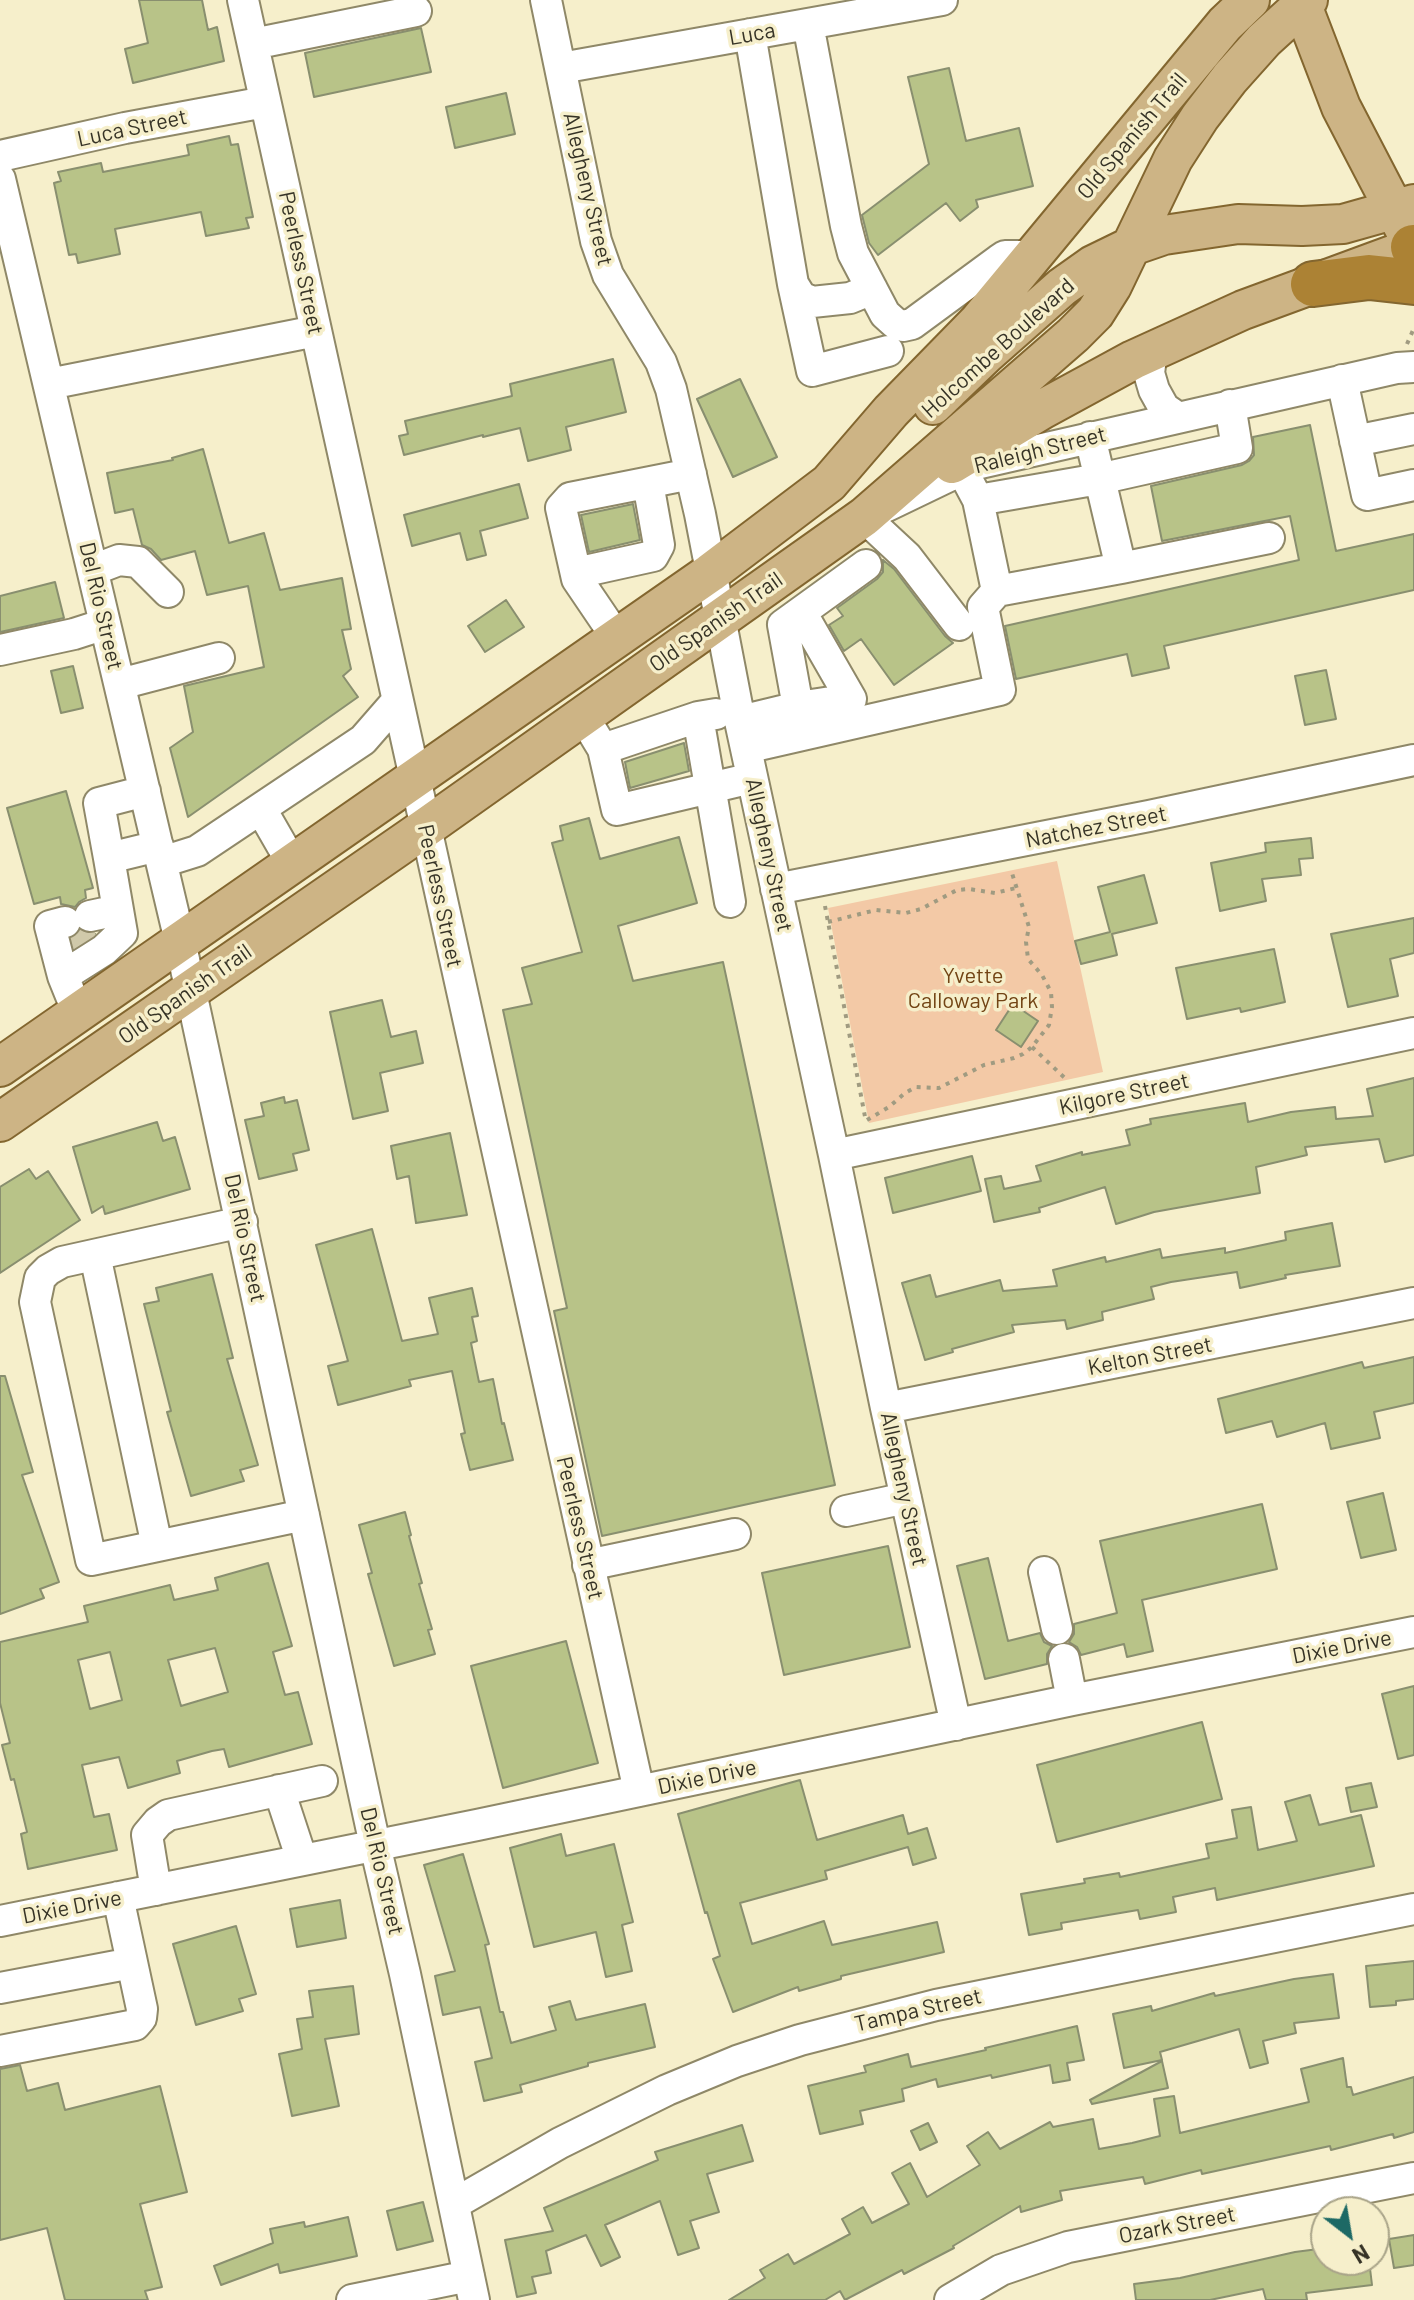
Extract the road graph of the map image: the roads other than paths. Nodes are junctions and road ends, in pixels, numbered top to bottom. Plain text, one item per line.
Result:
1 (243, 0) edge
2 (546, 0) edge
3 (942, 0) edge
4 (1250, 0) edge
5 (1303, 2) edge
6 (416, 11) dead end
7 (816, 15) edge
8 (750, 34) junction
9 (253, 44) junction
10 (561, 68) junction
11 (265, 102) junction
12 (0, 156) edge
13 (0, 179) edge
14 (1410, 231) edge
15 (1132, 246) junction
16 (1033, 256) junction
17 (1414, 282) edge
18 (793, 284) junction
19 (1313, 284) junction
20 (872, 289) junction
21 (316, 331) junction
22 (891, 337) junction
23 (1152, 351) junction
24 (1414, 367) edge
25 (1342, 380) junction
26 (49, 384) junction
27 (912, 390) junction
28 (1230, 405) junction
29 (1177, 417) junction
30 (1414, 429) edge
31 (1090, 437) junction
32 (1355, 441) junction
33 (962, 470) junction
34 (691, 474) junction
35 (1099, 479) junction
36 (648, 483) junction
37 (829, 483) junction
38 (1414, 485) edge
39 (978, 500) junction
40 (864, 517) junction
41 (1269, 538) dead end
42 (866, 565) dead end
43 (1121, 568) junction
44 (93, 570) junction
45 (576, 573) junction
46 (710, 573) junction
47 (997, 591) junction
48 (168, 592) dead end
49 (801, 612) junction
50 (719, 620) junction
51 (105, 624) junction
52 (959, 625) dead end
53 (617, 638) junction
54 (0, 650) edge
55 (219, 658) dead end
56 (120, 684) junction
57 (397, 701) junction
58 (798, 707) junction
59 (583, 716) junction
60 (698, 717) junction
61 (741, 727) junction
62 (603, 749) junction
63 (1414, 760) edge
64 (414, 778) junction
65 (752, 778) junction
66 (710, 788) junction
67 (145, 791) junction
68 (261, 809) junction
69 (425, 828) junction
70 (160, 854) junction
71 (109, 858) junction
72 (292, 863) junction
73 (724, 868) junction
74 (773, 875) junction
75 (730, 902) dead end
76 (91, 931) junction
77 (180, 941) junction
78 (63, 976) junction
79 (123, 981) junction
80 (191, 990) junction
81 (78, 1013) junction
82 (1414, 1033) edge
83 (0, 1067) edge
84 (0, 1122) edge
85 (834, 1155) junction
86 (229, 1225) junction
87 (95, 1255) junction
88 (1414, 1303) edge
89 (886, 1408) junction
90 (906, 1498) junction
91 (846, 1511) dead end
92 (304, 1515) junction
93 (735, 1534) dead end
94 (157, 1546) junction
95 (588, 1565) junction
96 (1044, 1572) dead end
97 (1057, 1629) dead end
98 (1414, 1632) edge
99 (1064, 1659) dead end
100 (1072, 1700) junction
101 (956, 1725) junction
102 (322, 1781) dead end
103 (279, 1790) junction
104 (639, 1791) junction
105 (375, 1845) junction
106 (302, 1860) junction
107 (156, 1890) junction
108 (118, 1897) junction
109 (1414, 1909) edge
110 (0, 1921) edge
111 (132, 1963) junction
112 (0, 1988) edge
113 (0, 2051) edge
114 (1414, 2178) edge
115 (454, 2204) junction
116 (472, 2288) edge
117 (352, 2300) edge
118 (950, 2300) edge

1 - 9 street, Peerless Street
2 - 10 street, Allegheny Street
3 - 7 street, Luca
4 - 16 main road, Old Spanish Trail
5 - 14 main road
5 - 15 main road, Old Spanish Trail
6 - 9 street
7 - 8 street, Luca
7 - 20 street
8 - 10 street, Luca
8 - 18 street
9 - 11 street, Peerless Street
10 - 34 street, Allegheny Street
11 - 12 street, Luca Street
11 - 21 street, Peerless Street
13 - 26 street, Del Rio Street
14 - 15 main road, Holcombe Boulevard
14 - 19 main road
15 - 37 main road, Holcombe Boulevard
15 - 40 main road, Old Spanish Trail
16 - 22 street
16 - 27 main road, Old Spanish Trail
17 - 19 highway
18 - 20 street
18 - 22 street
19 - 23 main road
20 - 22 street
21 - 26 street
21 - 57 street, Peerless Street
22 - 27 street
23 - 29 street
23 - 40 main road
24 - 25 street, Raleigh Street
25 - 28 street, Raleigh Street
25 - 32 street
26 - 44 street, Del Rio Street
27 - 37 main road, Old Spanish Trail
28 - 29 street, Raleigh Street
28 - 35 street
29 - 31 street, Raleigh Street
30 - 32 street
31 - 33 street, Raleigh Street
31 - 35 street
32 - 38 street
33 - 39 street
33 - 40 street, Raleigh Street
34 - 36 street
34 - 46 street, Allegheny Street
35 - 39 street
35 - 43 street
36 - 45 street
36 - 45 street
37 - 46 main road, Old Spanish Trail
39 - 47 street
40 - 50 main road, Old Spanish Trail
40 - 52 street
41 - 43 street
42 - 49 street
43 - 47 street
44 - 48 street
44 - 51 street, Del Rio Street
45 - 53 street
46 - 50 street, Allegheny Street
46 - 53 main road, Old Spanish Trail
47 - 61 street
49 - 58 street
49 - 58 street
50 - 59 main road, Old Spanish Trail
50 - 61 street, Allegheny Street
51 - 54 street
51 - 56 street, Del Rio Street
53 - 64 main road, Old Spanish Trail
55 - 56 street
56 - 67 street, Del Rio Street
57 - 64 street, Peerless Street
57 - 68 street
58 - 61 street
59 - 62 street
59 - 69 main road, Old Spanish Trail
60 - 61 street
60 - 62 street
60 - 66 street
61 - 65 street, Allegheny Street
62 - 66 street
63 - 74 street, Natchez Street
64 - 69 street, Peerless Street
64 - 72 main road, Old Spanish Trail
65 - 66 street
65 - 74 street, Allegheny Street
66 - 73 street
67 - 70 street, Del Rio Street
67 - 71 street
68 - 70 street
68 - 72 street
69 - 80 main road, Old Spanish Trail
69 - 95 street, Peerless Street
70 - 71 street
70 - 77 street, Del Rio Street
71 - 76 street
72 - 77 main road, Old Spanish Trail
73 - 74 street, Natchez Street
73 - 75 street
74 - 85 street, Allegheny Street
76 - 78 street
76 - 78 street
76 - 79 street
77 - 79 main road, Old Spanish Trail
77 - 80 street, Del Rio Street
78 - 81 street
79 - 81 main road, Old Spanish Trail
80 - 84 main road, Old Spanish Trail
80 - 86 street, Del Rio Street
81 - 83 main road, Old Spanish Trail
82 - 85 street, Kilgore Street
85 - 89 street, Allegheny Street
86 - 87 street
86 - 92 street, Del Rio Street
87 - 94 street
87 - 94 street
88 - 89 street, Kelton Street
89 - 90 street, Allegheny Street
90 - 91 street
90 - 101 street, Allegheny Street
92 - 94 street
92 - 105 street, Del Rio Street
93 - 95 street
95 - 104 street, Peerless Street
96 - 97 street
98 - 100 street, Dixie Drive
99 - 100 street
100 - 101 street, Dixie Drive
101 - 104 street, Dixie Drive
102 - 103 street
103 - 106 street
103 - 107 street
104 - 105 street, Dixie Drive
105 - 106 street, Dixie Drive
105 - 115 street, Del Rio Street
106 - 107 street, Dixie Drive
107 - 108 street, Dixie Drive
108 - 110 street, Dixie Drive
108 - 111 street
109 - 115 street, Tampa Street
111 - 112 street
111 - 113 street
114 - 118 street, Ozark Street
115 - 116 street, Del Rio Street
116 - 117 street

